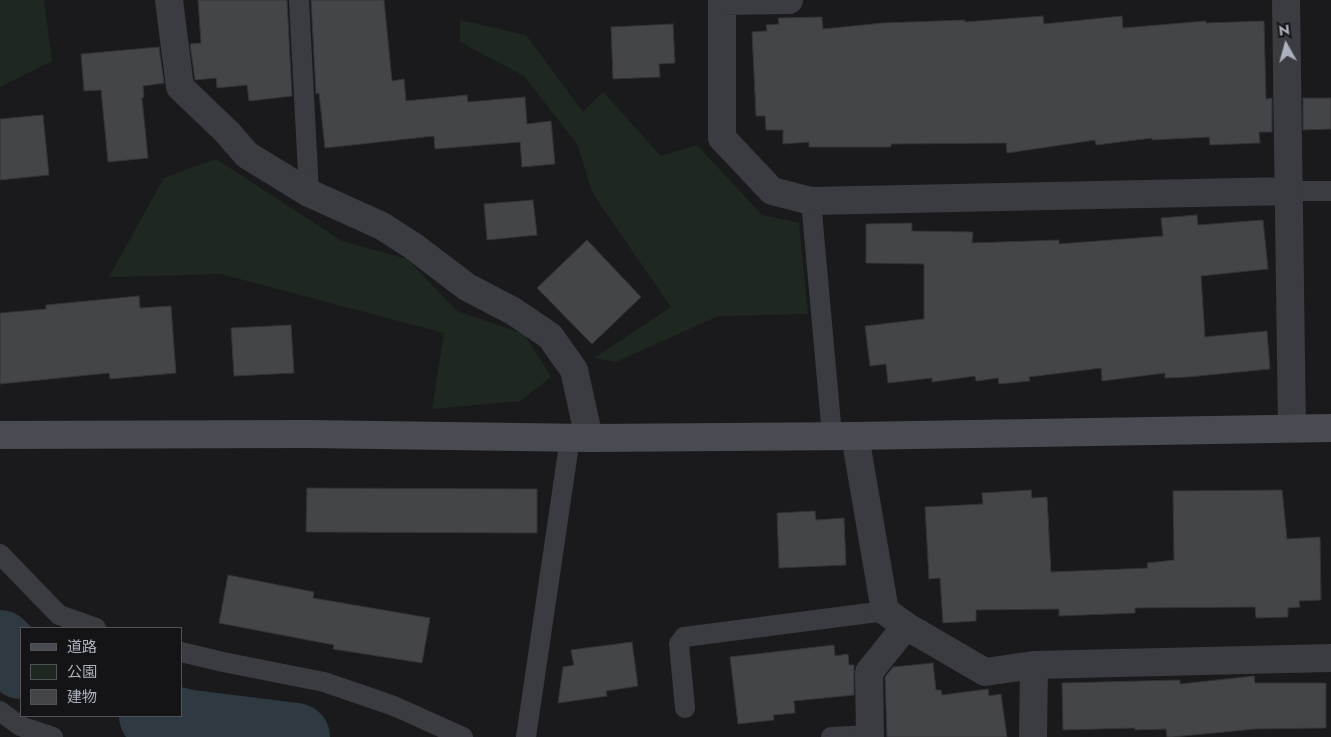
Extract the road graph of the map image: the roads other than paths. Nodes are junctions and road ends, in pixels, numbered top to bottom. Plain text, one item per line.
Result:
1 (169, 0) edge
2 (299, 0) edge
3 (722, 0) edge
4 (789, 0) edge
5 (1286, 0) edge
6 (1289, 191) junction
7 (1331, 191) edge
8 (309, 192) junction
9 (811, 201) junction
10 (1292, 428) junction
11 (1331, 428) edge
12 (0, 435) edge
13 (843, 436) junction
14 (580, 438) junction
15 (0, 554) edge
16 (896, 618) junction
17 (93, 627) edge
18 (182, 652) edge
19 (1331, 658) edge
20 (1034, 665) junction
21 (685, 708) dead end
22 (0, 711) edge
23 (870, 736) edge
24 (53, 737) edge
25 (463, 737) edge
26 (526, 737) edge
27 (831, 737) edge
28 (1033, 737) edge

1 - 8 street
2 - 8 lane
3 - 4 street
3 - 9 street
5 - 6 street
6 - 7 lane
6 - 9 street
6 - 10 street
8 - 14 street
9 - 13 lane
10 - 11 street
10 - 13 street
12 - 14 street
13 - 14 street
13 - 16 street
14 - 26 lane
15 - 17 lane
16 - 20 street
16 - 21 lane
16 - 23 street
18 - 25 lane
19 - 20 street
20 - 28 street
22 - 24 lane
23 - 27 lane

